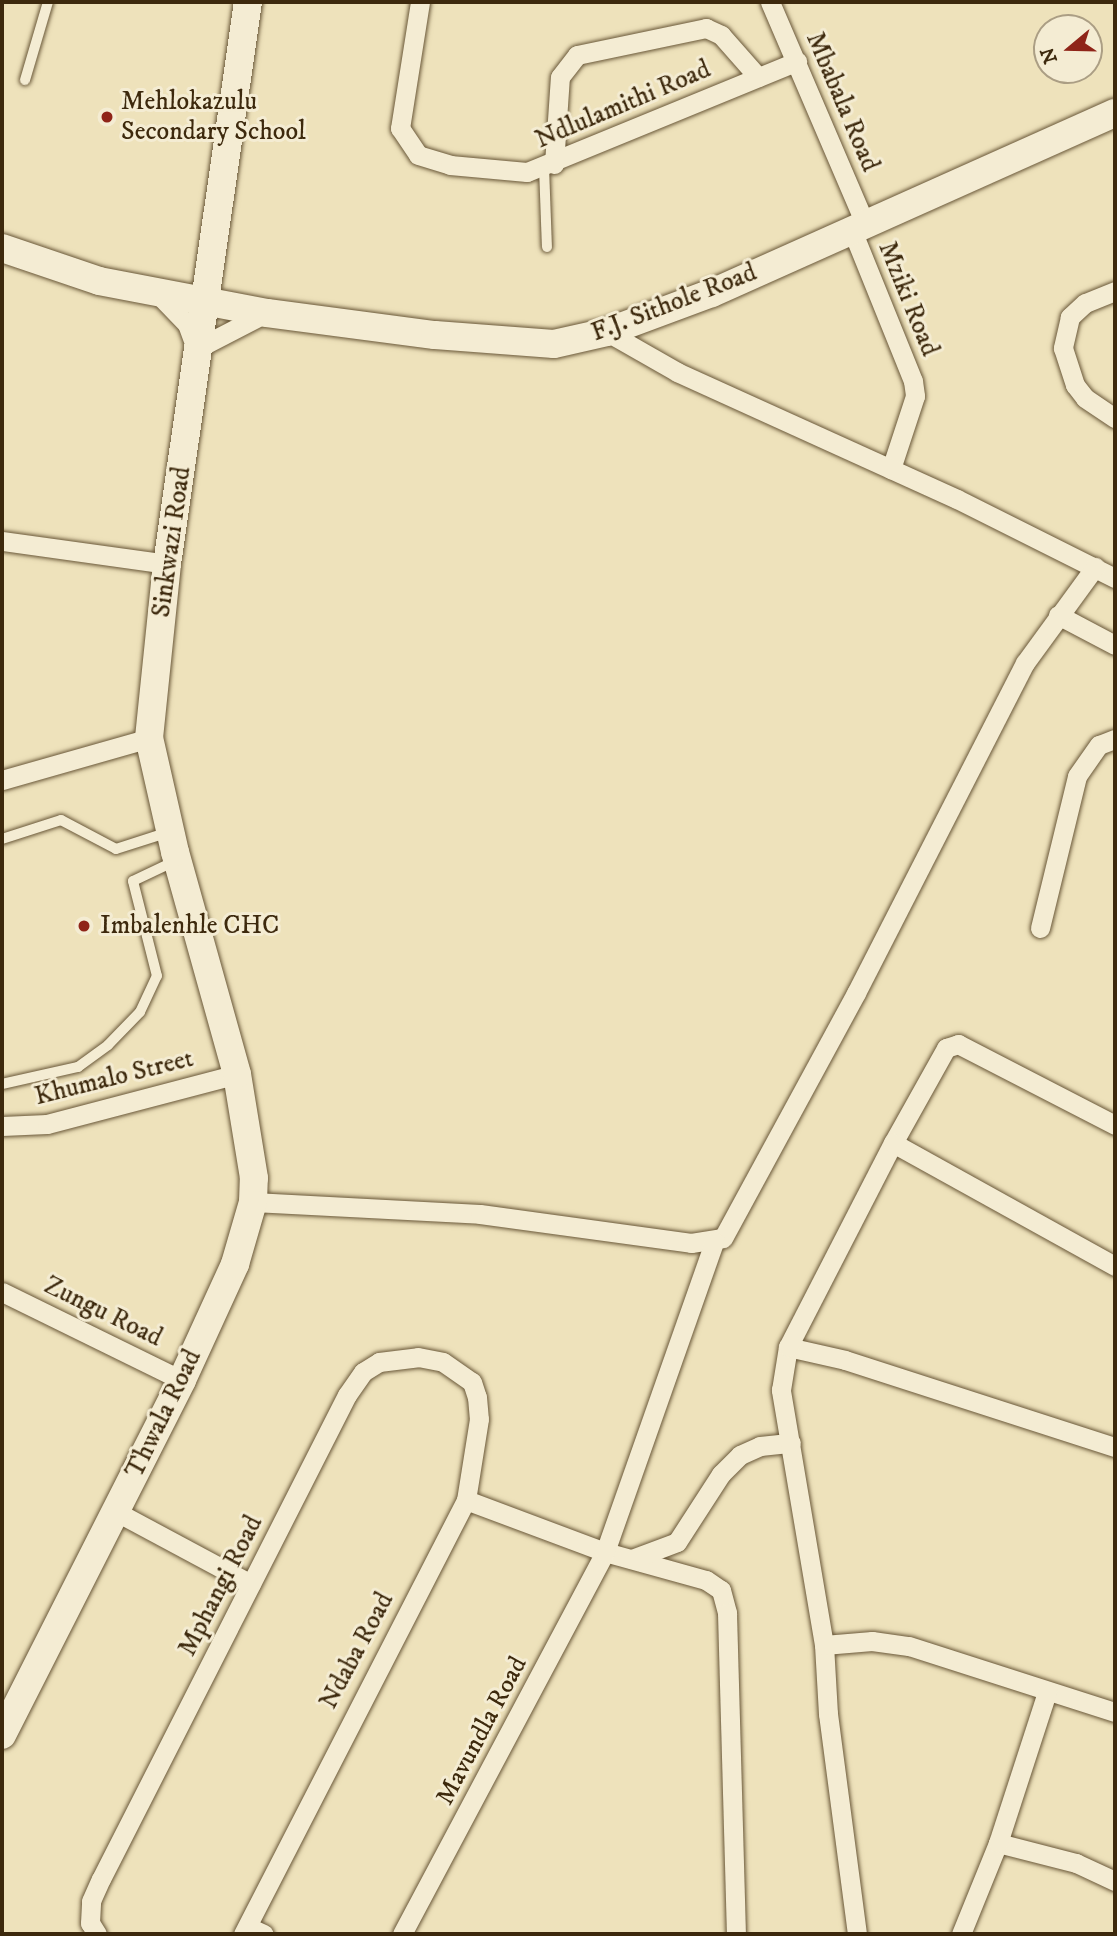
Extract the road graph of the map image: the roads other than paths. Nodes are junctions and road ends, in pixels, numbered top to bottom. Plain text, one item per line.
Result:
1 (48, 2) edge
2 (247, 2) edge
3 (420, 2) edge
4 (770, 2) edge
5 (797, 61) junction
6 (758, 77) junction
7 (24, 80) dead end
8 (1114, 117) edge
9 (549, 165) junction
10 (858, 227) junction
11 (547, 247) dead end
12 (2, 248) edge
13 (1115, 290) edge
14 (156, 292) junction
15 (206, 302) junction
16 (267, 313) junction
17 (607, 332) junction
18 (199, 353) junction
19 (1115, 418) edge
20 (891, 469) junction
21 (2, 541) edge
22 (167, 564) junction
23 (1095, 567) junction
24 (1115, 578) edge
25 (1058, 615) junction
26 (1115, 645) edge
27 (149, 738) junction
28 (1115, 739) edge
29 (2, 780) edge
30 (171, 832) junction
31 (2, 839) edge
32 (177, 860) junction
33 (1040, 928) dead end
34 (237, 1074) junction
35 (2, 1084) edge
36 (1115, 1125) edge
37 (2, 1126) edge
38 (893, 1143) junction
39 (253, 1202) junction
40 (714, 1242) junction
41 (1115, 1266) edge
42 (2, 1292) edge
43 (788, 1347) junction
44 (182, 1380) junction
45 (472, 1382) joint
46 (791, 1443) junction
47 (1115, 1447) edge
48 (466, 1500) junction
49 (115, 1511) junction
50 (605, 1552) junction
51 (632, 1559) junction
52 (251, 1584) junction
53 (824, 1645) junction
54 (1047, 1692) junction
55 (1115, 1712) edge
56 (2, 1735) edge
57 (998, 1843) junction
58 (1115, 1881) edge
59 (252, 1932) edge
60 (97, 1934) edge
61 (402, 1934) edge
62 (736, 1934) edge
63 (857, 1934) edge
64 (961, 1934) edge

1 - 7 lane
2 - 15 street, Sinkwazi Road
3 - 9 street, Ndlulamithi Road
4 - 5 street, Mbabala Road
5 - 6 street, Ndlulamithi Road
5 - 10 street, Mbabala Road
6 - 9 street, Ndlulamithi Road
6 - 9 street
8 - 10 street, F.J. Sithole Road
9 - 11 lane
10 - 17 street, F.J. Sithole Road
10 - 20 street, Mziki Road
12 - 14 street, F.J. Sithole Road
13 - 19 street
14 - 15 street, F.J. Sithole Road
14 - 18 street
15 - 16 street, F.J. Sithole Road
15 - 18 street, Sinkwazi Road
16 - 17 street, F.J. Sithole Road
16 - 18 street
17 - 20 street
18 - 22 street, Sinkwazi Road
20 - 23 street
21 - 22 street
22 - 27 street, Sinkwazi Road
23 - 24 street
23 - 25 street
25 - 26 street
25 - 40 street
27 - 29 street
27 - 30 street, Sinkwazi Road
28 - 33 street
30 - 31 lane
30 - 32 street, Sinkwazi Road
32 - 34 street, Sinkwazi Road
32 - 35 lane
34 - 37 street, Khumalo Street
34 - 39 street, Thwala Road
36 - 38 street
38 - 41 street
38 - 43 street
39 - 40 street
39 - 44 street, Thwala Road
40 - 50 street, Mavundla Road
42 - 44 street, Zungu Road
43 - 46 street
43 - 47 street
44 - 49 street, Thwala Road
45 - 48 street, Ndaba Road
45 - 52 street, Mphangi Road
46 - 51 street
46 - 53 street
48 - 50 street
48 - 59 street, Ndaba Road
49 - 52 street
49 - 56 street, Thwala Road
50 - 51 street
50 - 61 street, Mavundla Road
51 - 62 street
52 - 60 street, Mphangi Road
53 - 54 street
53 - 63 street
54 - 55 street
54 - 57 street
57 - 58 street
57 - 64 street

